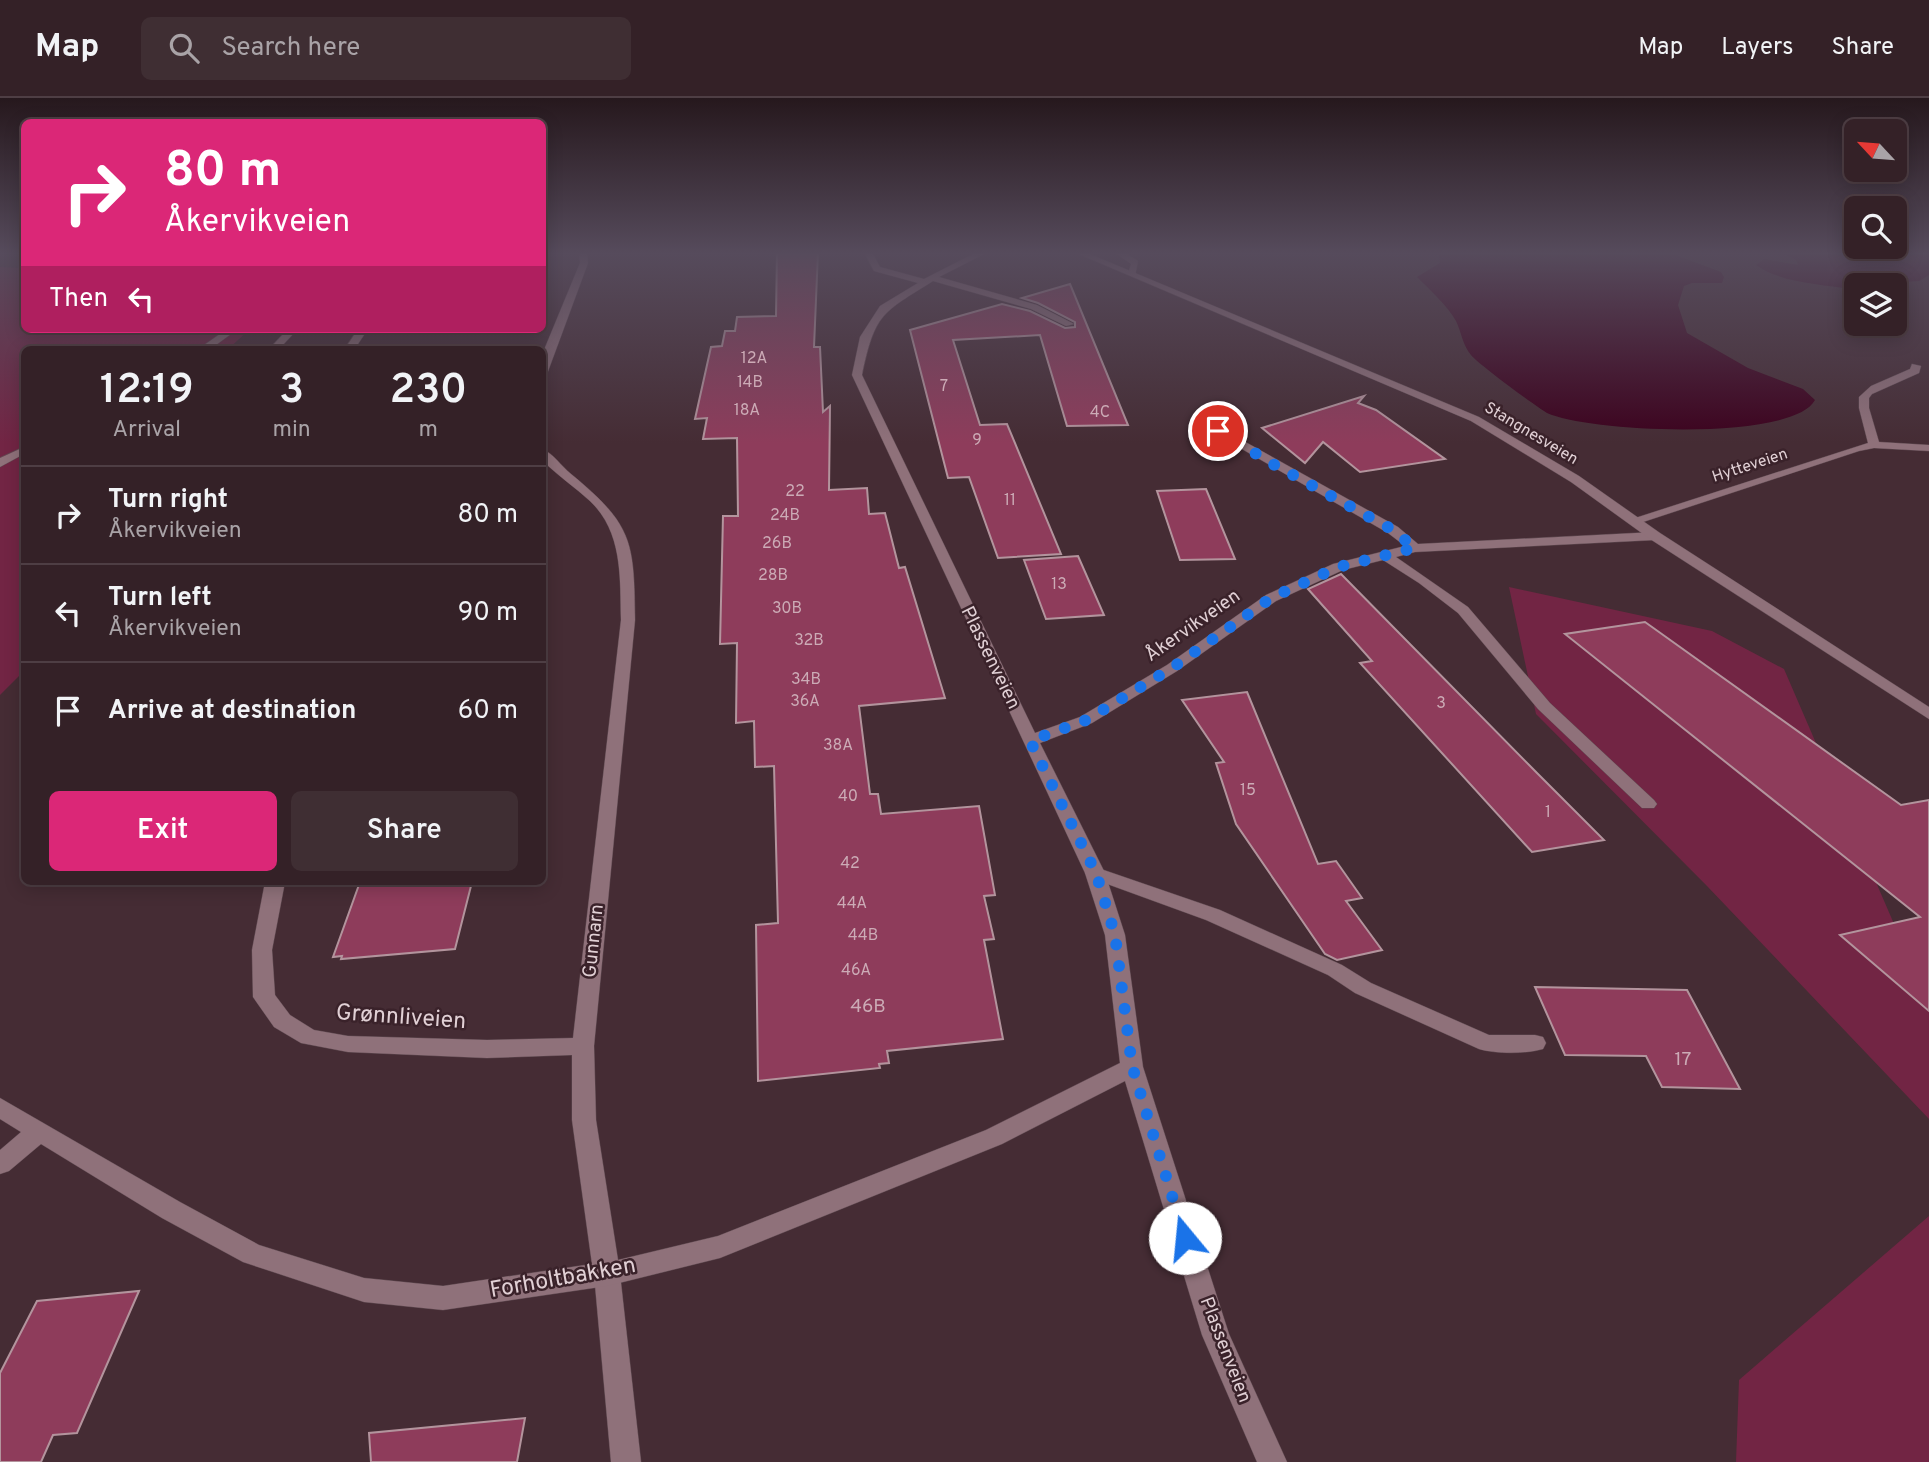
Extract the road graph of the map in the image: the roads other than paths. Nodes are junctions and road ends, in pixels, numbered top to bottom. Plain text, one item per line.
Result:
1 (563, 316) edge
2 (878, 316) edge
3 (1052, 316) edge
4 (1231, 316) edge
5 (1069, 324) dead end
6 (227, 333) edge
7 (289, 333) edge
8 (208, 346) edge
9 (276, 346) edge
10 (546, 360) edge
11 (1916, 366) dead end
12 (1218, 431) dead end
13 (1874, 445) junction
14 (1929, 448) edge
15 (21, 452) edge
16 (546, 456) edge
17 (0, 463) edge
18 (1635, 520) junction
19 (1655, 536) junction
20 (1415, 548) junction
21 (1384, 555) junction
22 (1929, 714) edge
23 (1030, 741) junction
24 (1648, 804) dead end
25 (1096, 873) junction
26 (274, 885) edge
27 (1535, 1043) dead end
28 (583, 1046) junction
29 (1132, 1066) junction
30 (0, 1107) edge
31 (39, 1131) junction
32 (0, 1164) edge
33 (607, 1274) junction
34 (626, 1462) edge
35 (1272, 1462) edge

1 - 10 street
2 - 23 street, Plassenveien
3 - 5 street
4 - 18 street, Stangnesveien
6 - 8 street
7 - 9 street
11 - 13 street
12 - 20 street
13 - 14 street, Hytteveien
13 - 18 street, Hytteveien
15 - 17 street
16 - 28 street, Gunnarn
18 - 19 street, Stangnesveien
19 - 20 street, Åkervikveien
19 - 22 street, Stangnesveien
20 - 21 street, Åkervikveien
21 - 23 street, Åkervikveien
21 - 24 street
23 - 25 street, Plassenveien
25 - 27 street
25 - 29 street, Plassenveien
26 - 28 street, Grønnliveien
28 - 33 street, Gunnarn
29 - 33 street, Forholtbakken
29 - 35 street, Plassenveien
30 - 31 street, Forholtbakken
31 - 32 street
31 - 33 street, Forholtbakken
33 - 34 street, Gunnarn

